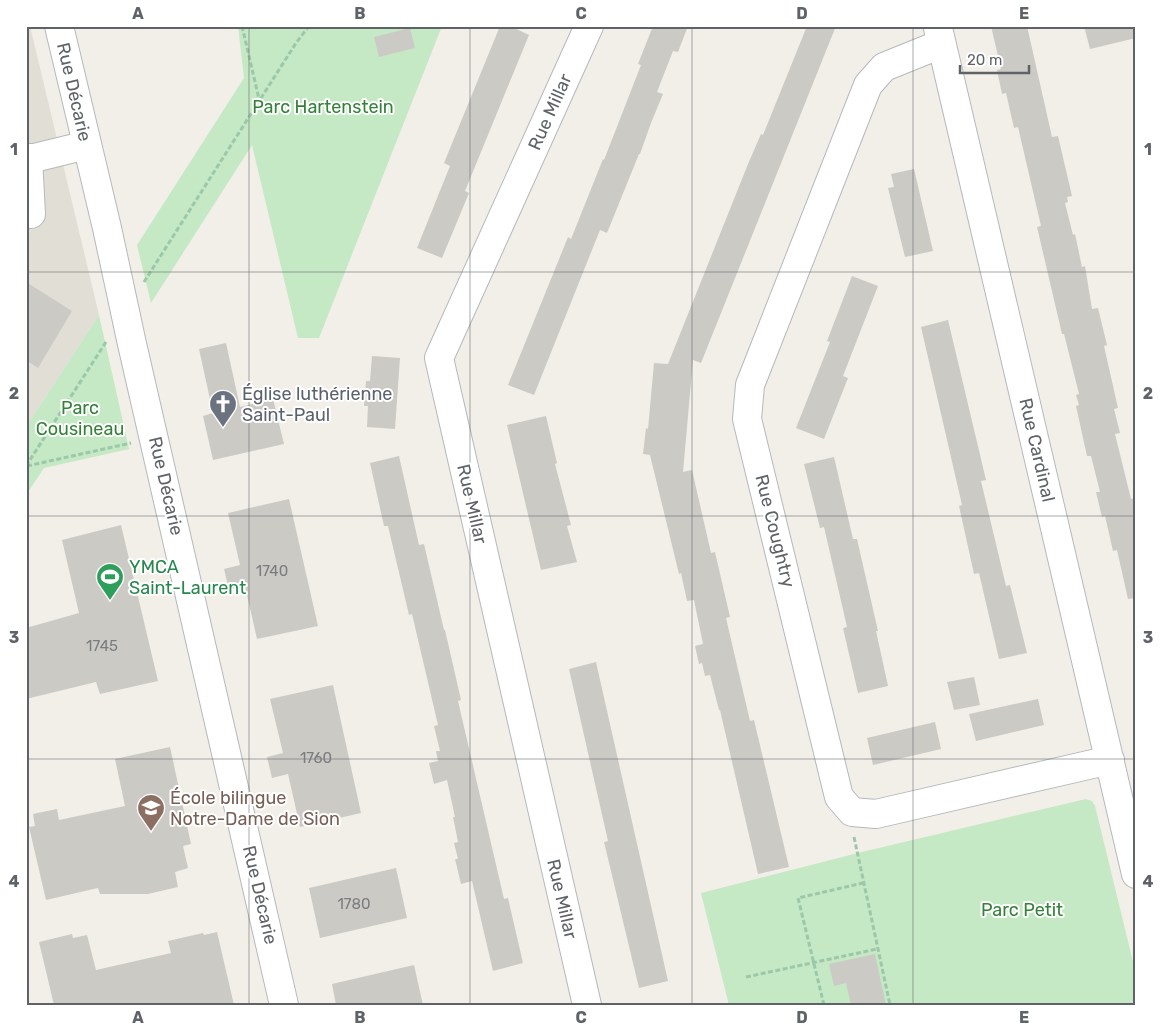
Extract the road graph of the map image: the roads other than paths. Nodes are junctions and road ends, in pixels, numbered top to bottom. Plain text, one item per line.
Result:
1 (59, 26) edge
2 (589, 26) edge
3 (939, 35) edge
4 (87, 145) junction
5 (27, 158) edge
6 (26, 214) edge
7 (1110, 760) junction
8 (1136, 874) edge
9 (284, 1005) edge
10 (587, 1005) edge

1 - 4 street, Rue Décarie
2 - 10 street, Rue Millar
3 - 7 street, Rue Cardinal
3 - 7 street, Rue Coughtry
4 - 5 street
4 - 9 street, Rue Décarie
5 - 6 street
7 - 8 street, Rue Cardinal

